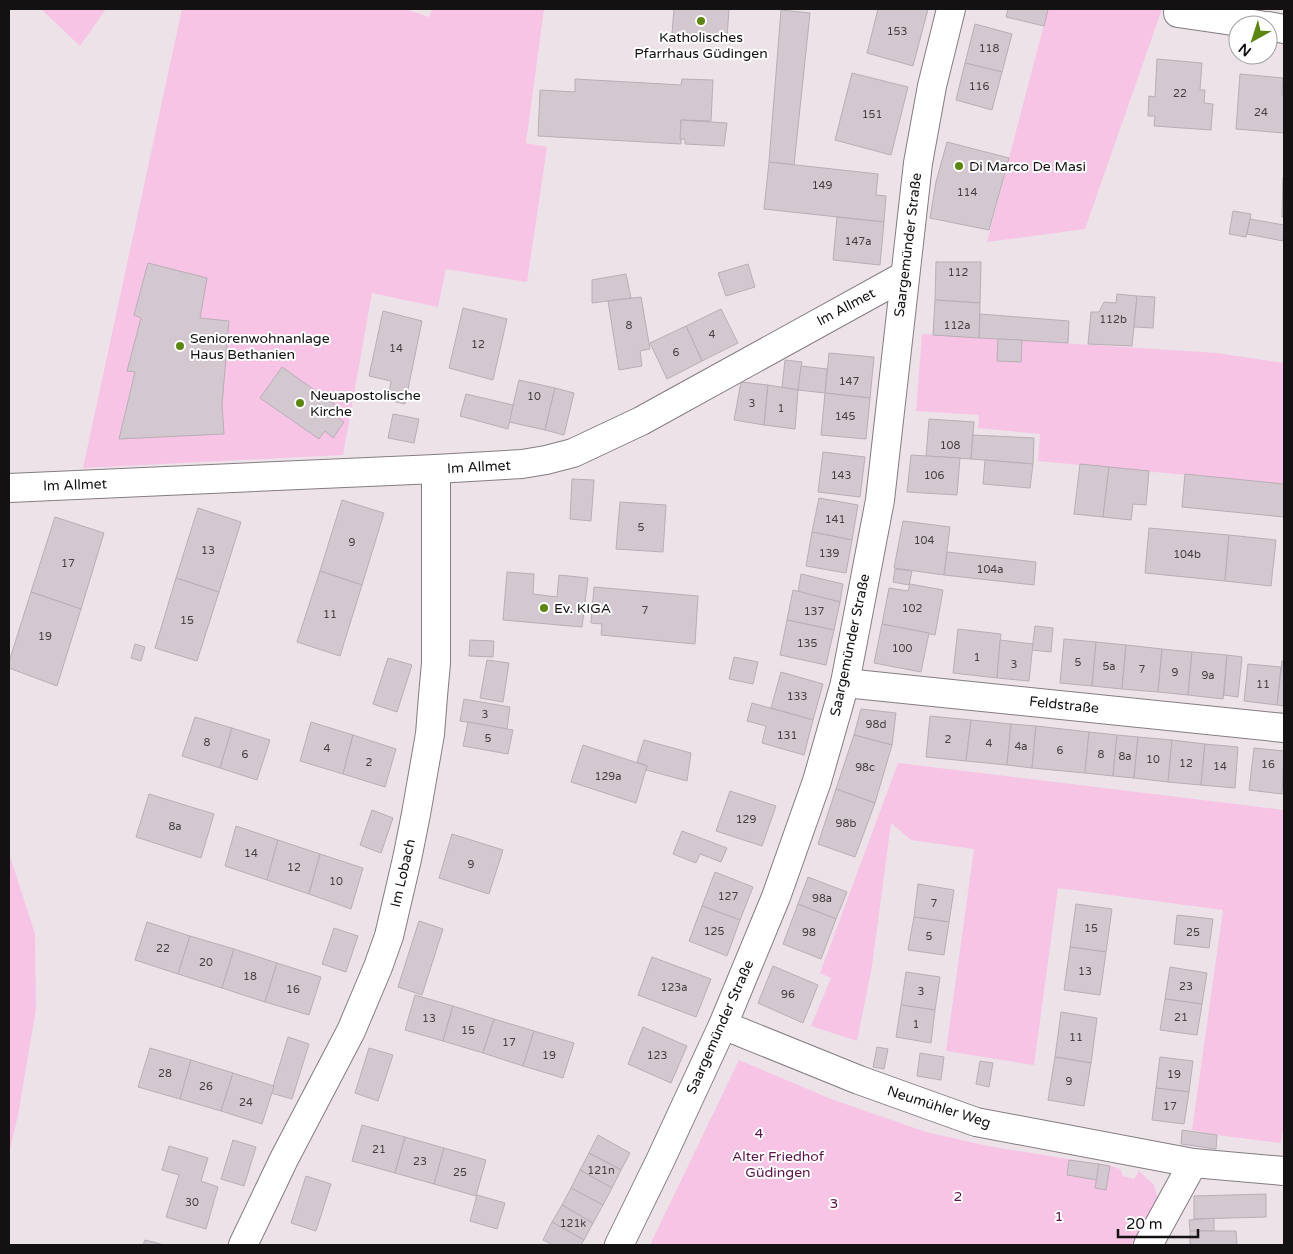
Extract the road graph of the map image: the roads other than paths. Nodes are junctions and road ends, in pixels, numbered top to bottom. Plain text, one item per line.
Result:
1 (951, 9) edge
2 (1178, 13) dead end
3 (1228, 20) edge
4 (904, 276) junction
5 (436, 469) junction
6 (9, 488) edge
7 (845, 683) junction
8 (1284, 728) edge
9 (723, 1025) junction
10 (1193, 1163) junction
11 (1284, 1170) edge
12 (243, 1245) edge
13 (619, 1245) edge
14 (1148, 1245) edge

1 - 4 street, Saargemünder Straße
2 - 3 street
4 - 5 street, Im Allmet
4 - 7 street, Saargemünder Straße
5 - 6 street, Im Allmet
5 - 12 street, Im Lobach
7 - 8 street, Feldstraße
7 - 9 street, Saargemünder Straße
9 - 10 street, Neumühler Weg
9 - 13 street, Saargemünder Straße
10 - 11 street, Neumühler Weg
10 - 14 street

